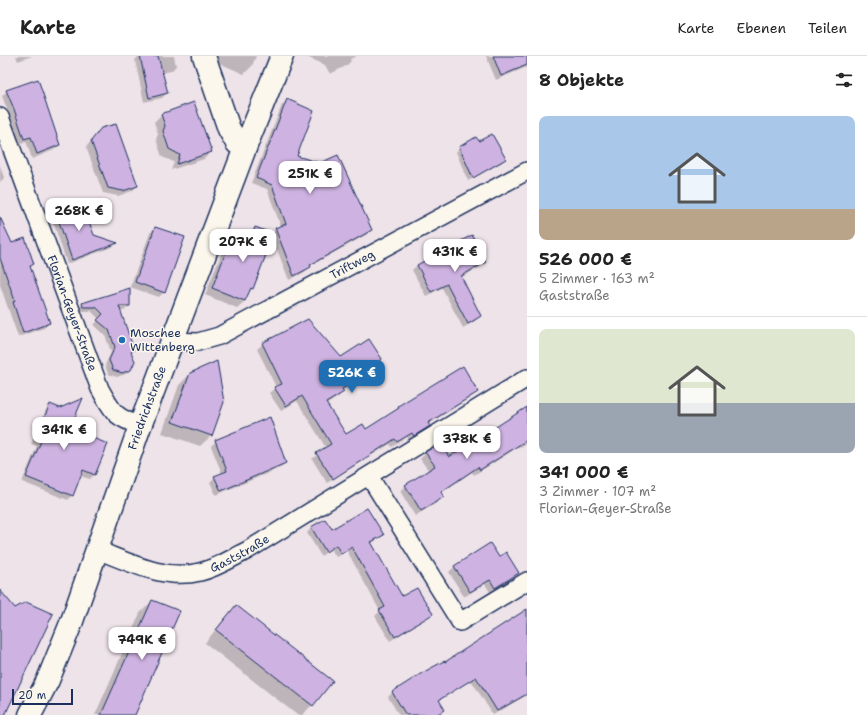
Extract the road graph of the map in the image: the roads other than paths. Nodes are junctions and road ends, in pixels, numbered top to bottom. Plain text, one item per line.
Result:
1 (204, 56) edge
2 (282, 56) edge
3 (0, 117) edge
4 (245, 148) junction
5 (527, 171) edge
6 (172, 341) junction
7 (527, 378) edge
8 (140, 426) junction
9 (369, 476) junction
10 (97, 550) junction
11 (527, 581) edge
12 (30, 715) edge

1 - 4 street
2 - 4 street, Friedrichstraße
3 - 8 street, Florian-Geyer-Straße
4 - 6 street, Friedrichstraße
5 - 6 street, Triftweg
6 - 8 street, Friedrichstraße
7 - 9 street, Gaststraße
8 - 10 street, Friedrichstraße
9 - 10 street, Gaststraße
9 - 11 street
10 - 12 street, Friedrichstraße

